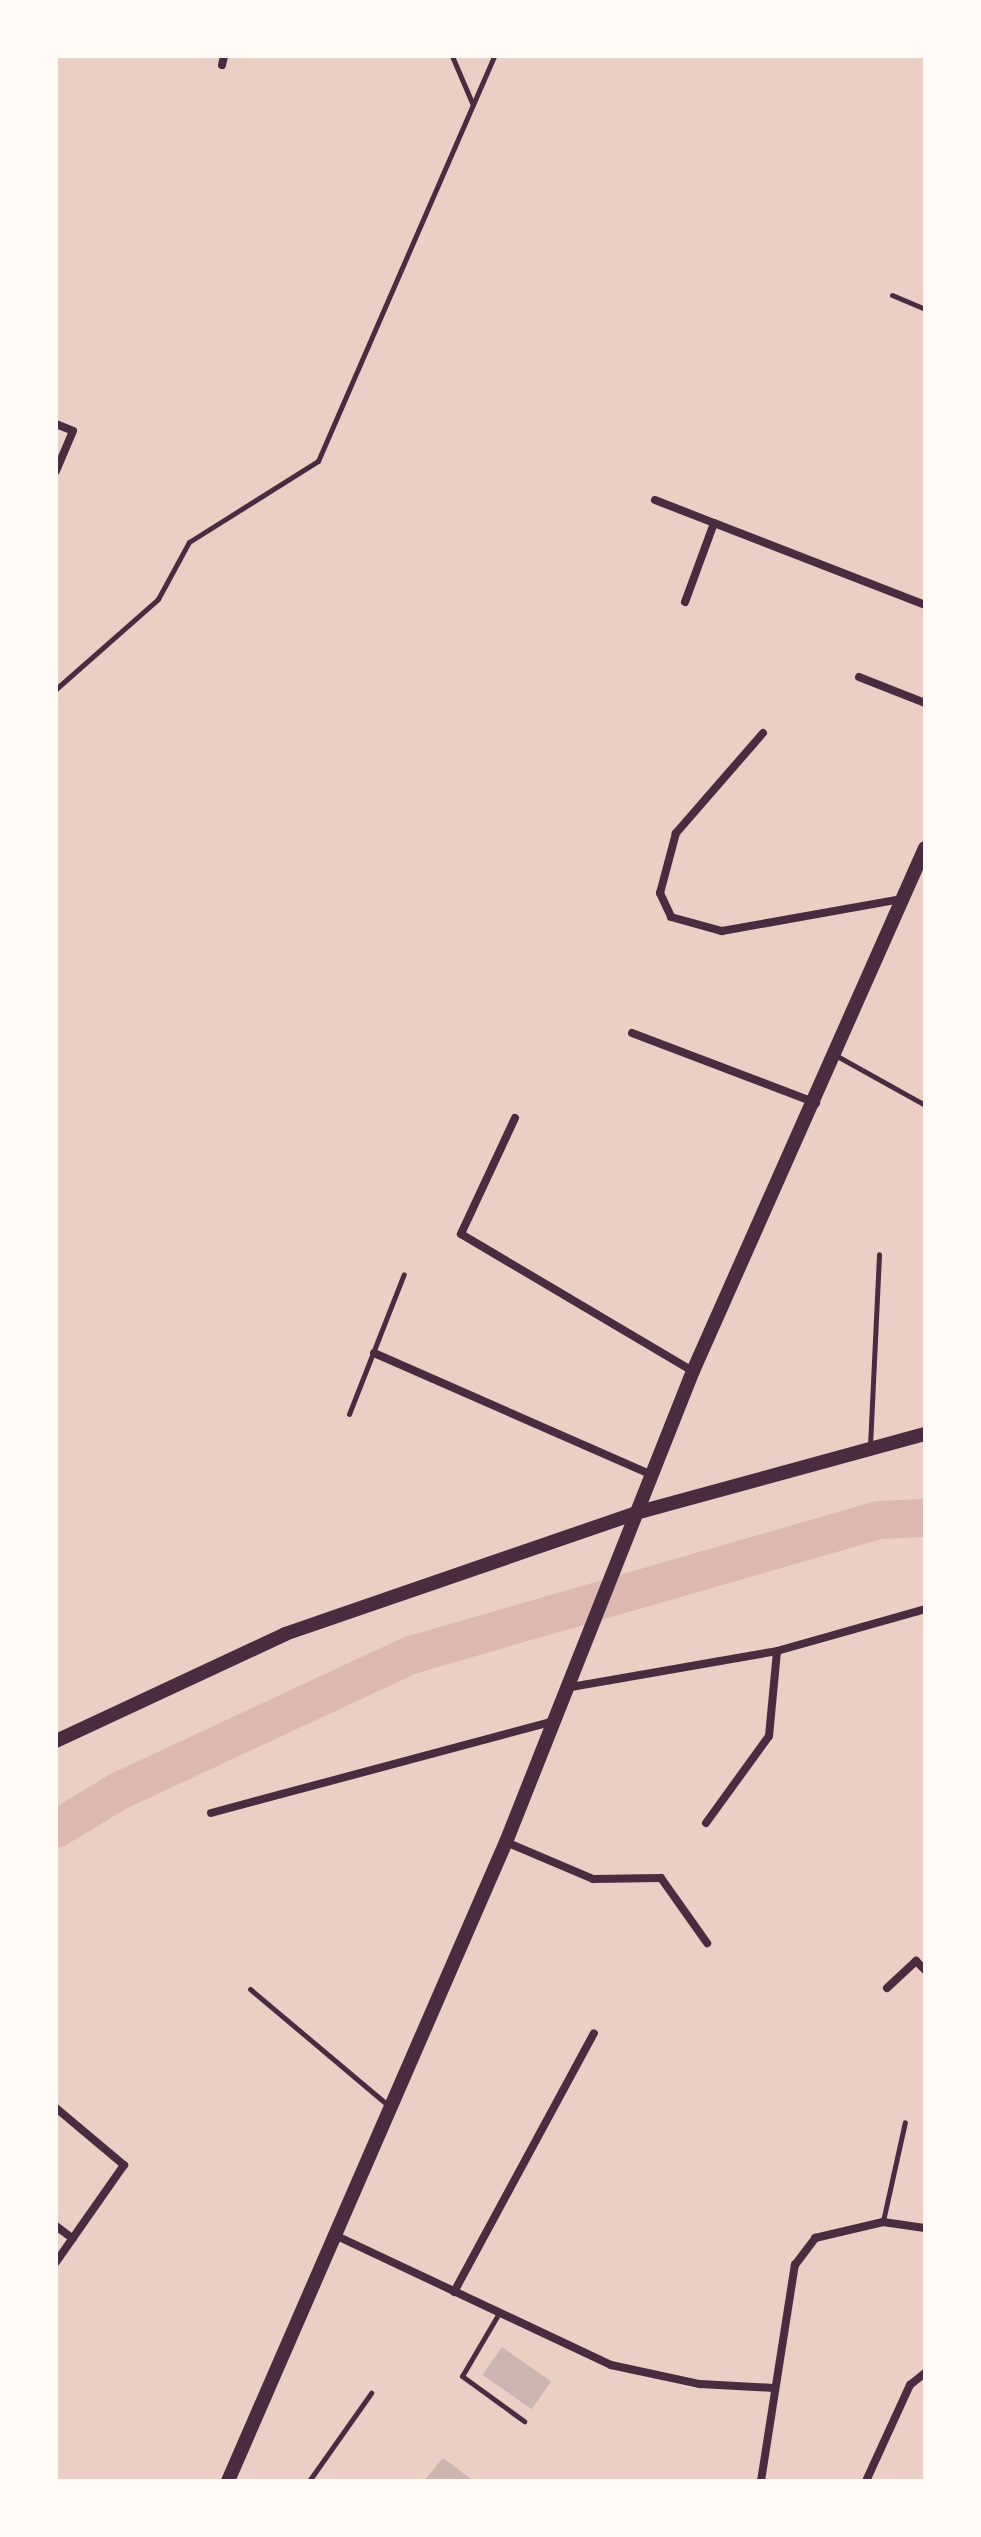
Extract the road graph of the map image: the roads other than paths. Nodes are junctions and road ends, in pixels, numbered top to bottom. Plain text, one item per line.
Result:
1 (452, 56) edge
2 (494, 56) edge
3 (473, 106) junction
4 (892, 295) dead end
5 (925, 309) edge
6 (56, 424) edge
7 (56, 471) edge
8 (655, 500) dead end
9 (714, 523) junction
10 (685, 602) dead end
11 (925, 605) edge
12 (859, 677) dead end
13 (56, 689) edge
14 (925, 703) edge
15 (763, 733) dead end
16 (925, 848) edge
17 (902, 899) junction
18 (632, 1033) dead end
19 (837, 1056) junction
20 (816, 1103) junction
21 (925, 1105) edge
22 (515, 1118) dead end
23 (879, 1254) dead end
24 (404, 1274) dead end
25 (374, 1353) junction
26 (693, 1371) junction
27 (349, 1414) dead end
28 (925, 1434) edge
29 (870, 1447) junction
30 (652, 1475) junction
31 (643, 1511) junction
32 (925, 1609) edge
33 (777, 1651) junction
34 (571, 1687) junction
35 (556, 1721) junction
36 (56, 1741) edge
37 (211, 1813) dead end
38 (706, 1823) dead end
39 (506, 1842) junction
40 (707, 1943) dead end
41 (925, 1970) edge
42 (887, 1988) dead end
43 (250, 1989) dead end
44 (594, 2033) dead end
45 (56, 2108) edge
46 (392, 2109) junction
47 (905, 2122) dead end
48 (883, 2222) junction
49 (56, 2226) edge
50 (925, 2228) edge
51 (339, 2237) junction
52 (73, 2239) junction
53 (56, 2262) edge
54 (454, 2292) junction
55 (499, 2313) junction
56 (925, 2373) edge
57 (774, 2388) junction
58 (371, 2393) dead end
59 (524, 2421) dead end
60 (228, 2481) edge
61 (309, 2481) edge
62 (761, 2481) edge
63 (866, 2481) edge

1 - 3 lane
2 - 3 lane
3 - 13 lane
4 - 5 lane
6 - 7 street
8 - 9 street
9 - 10 street
9 - 11 street
12 - 14 street
15 - 17 street
16 - 17 main road
17 - 19 main road
18 - 20 street
19 - 20 main road
19 - 21 lane
20 - 26 main road
22 - 26 street
23 - 29 lane
24 - 25 lane
25 - 27 lane
25 - 30 street
26 - 30 main road
28 - 29 main road
29 - 31 main road
30 - 31 main road
31 - 34 main road
31 - 36 main road
32 - 33 street
33 - 34 street
33 - 38 street
34 - 35 main road
35 - 37 street
35 - 39 main road
39 - 40 street
39 - 46 main road
41 - 42 street
43 - 46 lane
44 - 54 street
45 - 52 street
46 - 51 main road
47 - 48 lane
48 - 50 street
48 - 57 street
49 - 52 street
51 - 54 street
51 - 60 main road
52 - 53 street
54 - 55 street
55 - 57 street
55 - 59 lane
56 - 63 street
57 - 62 street
58 - 61 lane

